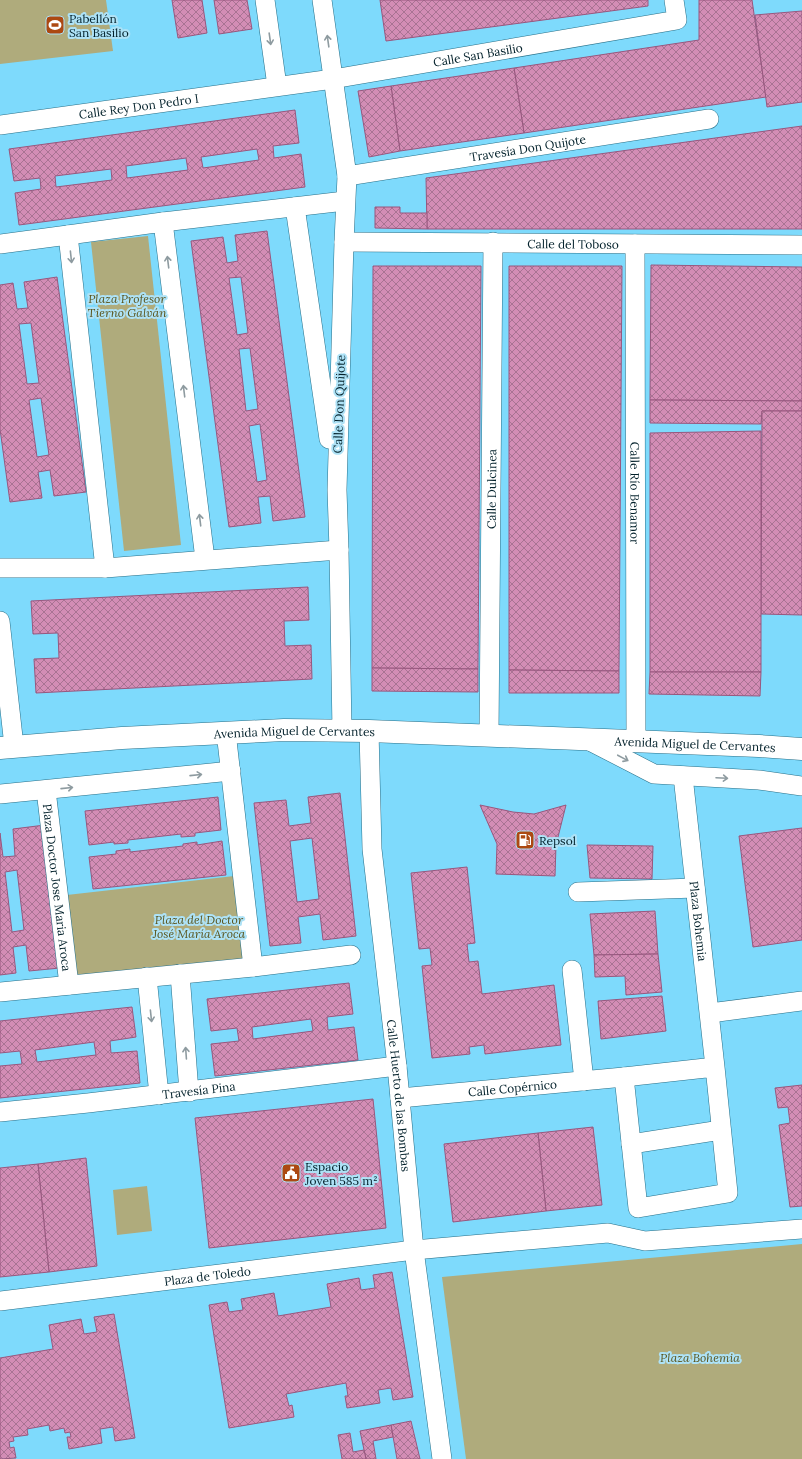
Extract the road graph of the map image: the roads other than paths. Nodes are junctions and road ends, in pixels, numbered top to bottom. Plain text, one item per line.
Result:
1 (265, 0) edge
2 (322, 0) edge
3 (674, 0) edge
4 (333, 79) junction
5 (277, 86) junction
6 (709, 119) dead end
7 (0, 125) edge
8 (347, 176) junction
9 (345, 201) junction
10 (295, 207) junction
11 (163, 222) junction
12 (68, 235) junction
13 (344, 242) junction
14 (493, 242) junction
15 (0, 244) edge
16 (635, 244) junction
17 (802, 245) edge
18 (337, 490) junction
19 (339, 550) junction
20 (205, 559) junction
21 (0, 568) edge
22 (105, 568) junction
23 (0, 621) edge
24 (342, 730) junction
25 (370, 731) junction
26 (226, 732) junction
27 (489, 736) junction
28 (588, 740) junction
29 (636, 741) junction
30 (7, 747) edge
31 (802, 749) edge
32 (231, 771) junction
33 (683, 776) junction
34 (802, 786) edge
35 (46, 790) junction
36 (0, 794) edge
37 (695, 888) junction
38 (578, 892) dead end
39 (351, 955) dead end
40 (253, 967) junction
41 (572, 970) dead end
42 (180, 974) junction
43 (147, 977) junction
44 (69, 985) junction
45 (0, 992) edge
46 (802, 1001) edge
47 (710, 1013) junction
48 (397, 1066) junction
49 (715, 1067) junction
50 (624, 1077) junction
51 (584, 1081) junction
52 (189, 1092) junction
53 (158, 1095) junction
54 (400, 1098) junction
55 (0, 1112) edge
56 (721, 1130) junction
57 (631, 1144) junction
58 (802, 1229) edge
59 (414, 1250) junction
60 (0, 1301) edge
61 (442, 1459) edge

1 -> 5 street
4 -> 2 street, Calle Don Quijote
3 - 4 street, Calle San Basilio
4 - 5 street, Calle San Basilio
4 - 8 street, Calle Don Quijote
5 - 7 street, Calle Rey Don Pedro I
6 - 8 street, Travesía Don Quijote
8 - 9 street, Calle Don Quijote
9 - 10 street
9 - 13 street, Calle Don Quijote
10 - 11 street
10 - 18 street
11 - 12 street
20 -> 11 street
12 - 15 street
12 -> 22 street
13 - 14 street, Calle del Toboso
13 - 18 street, Calle Don Quijote
14 - 16 street, Calle del Toboso
14 - 27 street, Calle Dulcinea
16 - 17 street, Calle del Toboso
16 - 29 street, Calle Río Benamor
18 - 19 street, Calle Don Quijote
19 - 20 street
19 - 24 street, Calle Don Quijote
20 - 22 street
21 - 22 street
23 - 30 street
24 - 25 main road, Avenida Miguel de Cervantes
24 - 26 main road, Avenida Miguel de Cervantes
25 - 27 main road, Avenida Miguel de Cervantes
25 - 48 street, Calle Huerto de las Bombas
26 - 30 main road, Avenida Miguel de Cervantes
26 - 32 street
27 - 28 main road, Avenida Miguel de Cervantes
28 - 29 main road, Avenida Miguel de Cervantes
28 -> 33 street, Avenida Miguel de Cervantes
29 - 31 main road, Avenida Miguel de Cervantes
35 -> 32 street
32 - 40 street
33 -> 34 street, Avenida Miguel de Cervantes
33 - 37 street, Plaza Bohemia
35 - 36 street
35 - 44 street, Plaza Doctor Jose Maria Aroca
37 - 38 street
37 - 47 street, Plaza Bohemia
39 - 40 street
40 - 42 street
41 - 51 street
42 - 43 street
52 -> 42 street
43 - 44 street
43 -> 53 street
44 - 45 street
46 - 47 street
47 - 49 street, Plaza Bohemia
48 - 52 street, Travesía Pina
48 - 54 street, Calle Huerto de las Bombas
49 - 50 street
49 - 56 street, Plaza Bohemia
50 - 51 street, Calle Copérnico
50 - 57 street, Plaza Bohemia
51 - 54 street, Calle Copérnico
52 - 53 street, Travesía Pina
53 - 55 street, Travesía Pina
54 - 59 street, Calle Huerto de las Bombas
56 - 57 street
56 - 57 street, Plaza Bohemia
58 - 59 street, Plaza de Toledo
59 - 60 street, Plaza de Toledo
59 - 61 street, Calle Huerto de las Bombas

